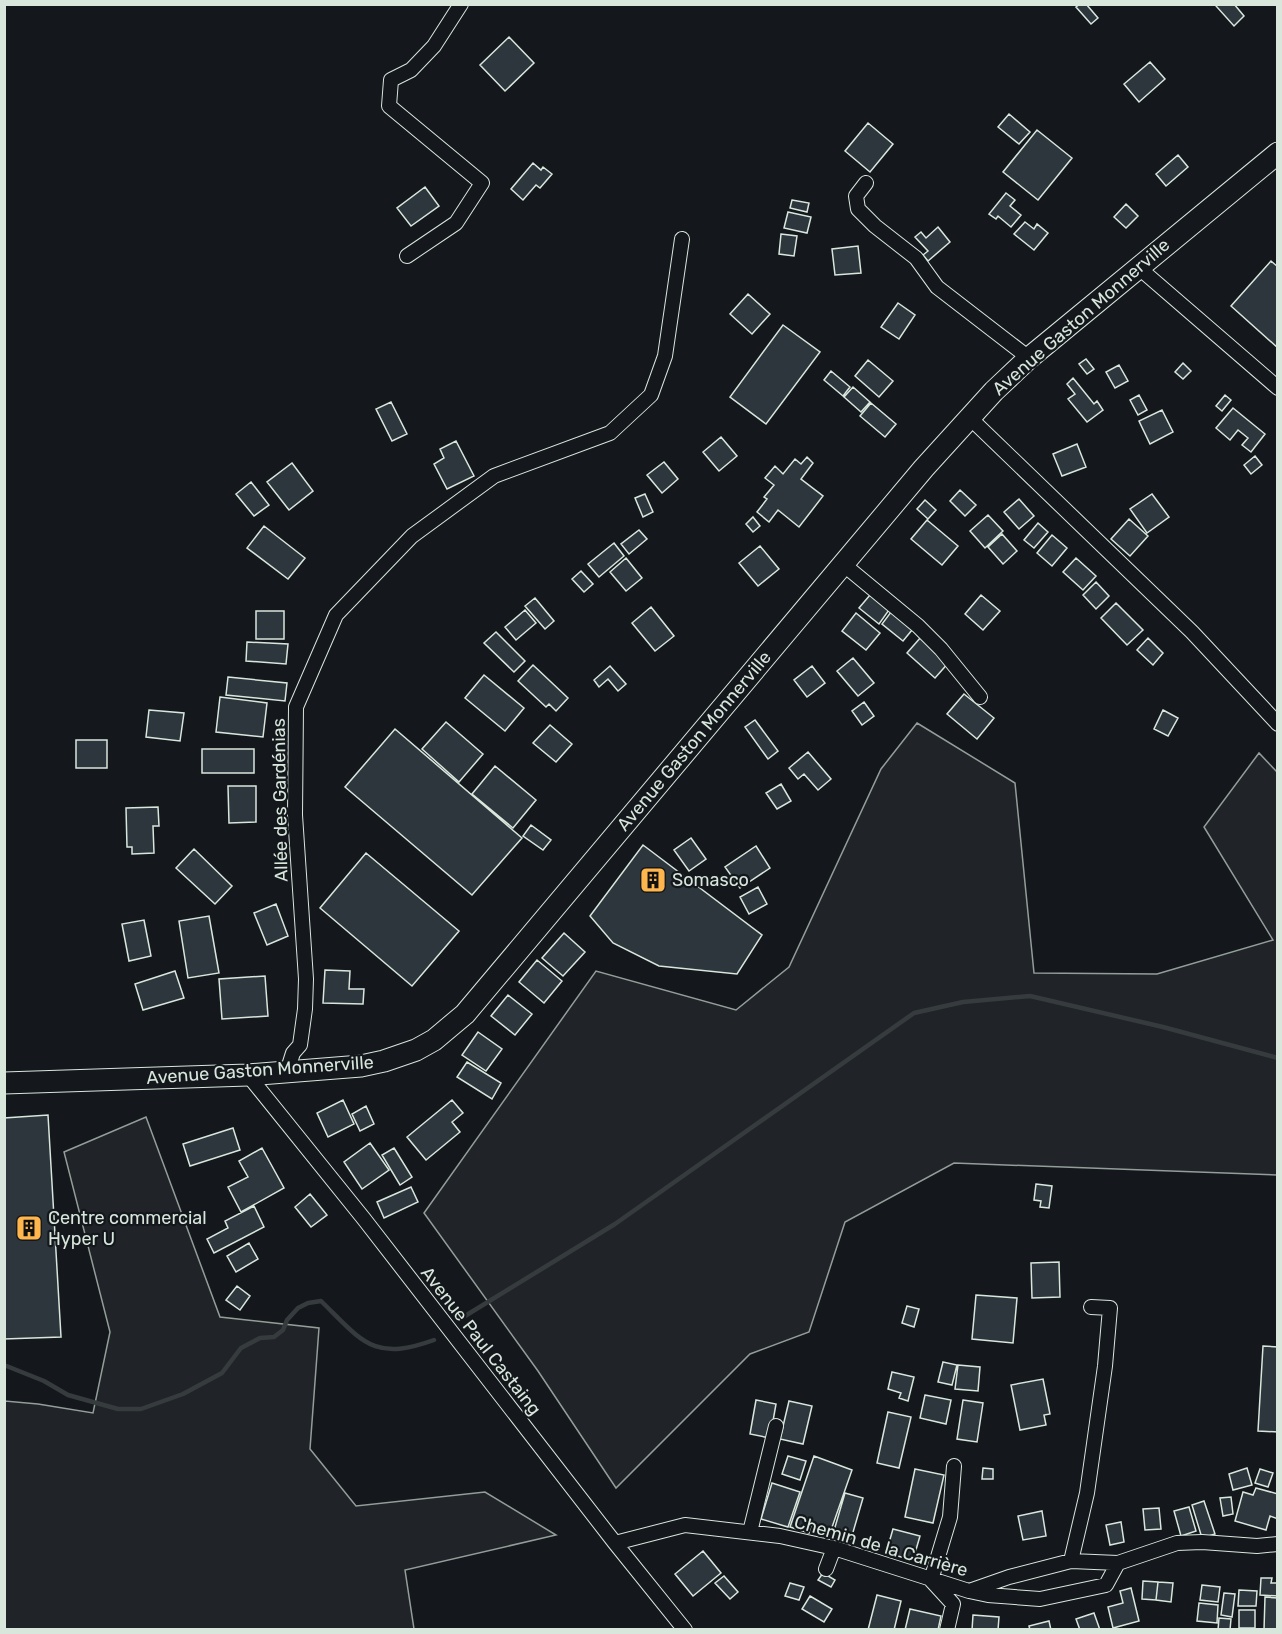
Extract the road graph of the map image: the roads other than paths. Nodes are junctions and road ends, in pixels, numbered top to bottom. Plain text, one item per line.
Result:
1 (461, 4) edge
2 (1278, 153) edge
3 (866, 183) dead end
4 (682, 239) dead end
5 (407, 256) dead end
6 (1138, 267) junction
7 (1029, 358) junction
8 (1278, 388) edge
9 (969, 417) junction
10 (843, 564) junction
11 (981, 697) dead end
12 (1278, 724) edge
13 (287, 1072) junction
14 (248, 1075) junction
15 (4, 1083) edge
16 (1091, 1307) dead end
17 (776, 1426) dead end
18 (954, 1466) dead end
19 (750, 1532) junction
20 (615, 1543) junction
21 (1278, 1544) edge
22 (834, 1548) junction
23 (1071, 1561) junction
24 (1118, 1563) junction
25 (826, 1569) dead end
26 (931, 1580) junction
27 (969, 1591) junction
28 (685, 1629) edge
29 (947, 1629) edge

1 - 5 street
2 - 6 main road, Avenue Gaston Monnerville
3 - 7 street
4 - 13 street, Allée des Gardénias
6 - 7 main road, Avenue Gaston Monnerville
6 - 8 street
7 - 9 main road, Avenue Gaston Monnerville
9 - 10 main road, Avenue Gaston Monnerville
9 - 12 street
10 - 11 street
10 - 13 main road, Avenue Gaston Monnerville
13 - 14 main road, Avenue Gaston Monnerville
14 - 15 main road, Avenue Gaston Monnerville
14 - 20 street, Avenue Paul Castaing
16 - 23 street
17 - 19 street
18 - 26 street
19 - 20 street, Chemin de la Carrière
19 - 22 street, Chemin de la Carrière
20 - 28 street, Avenue Paul Castaing
21 - 24 street, Chemin de la Carrière
22 - 25 street
22 - 26 street, Chemin de la Carrière
23 - 24 street, Chemin de la Carrière
23 - 27 street, Chemin de la Carrière
24 - 27 street
26 - 27 street, Chemin de la Carrière
26 - 29 street

